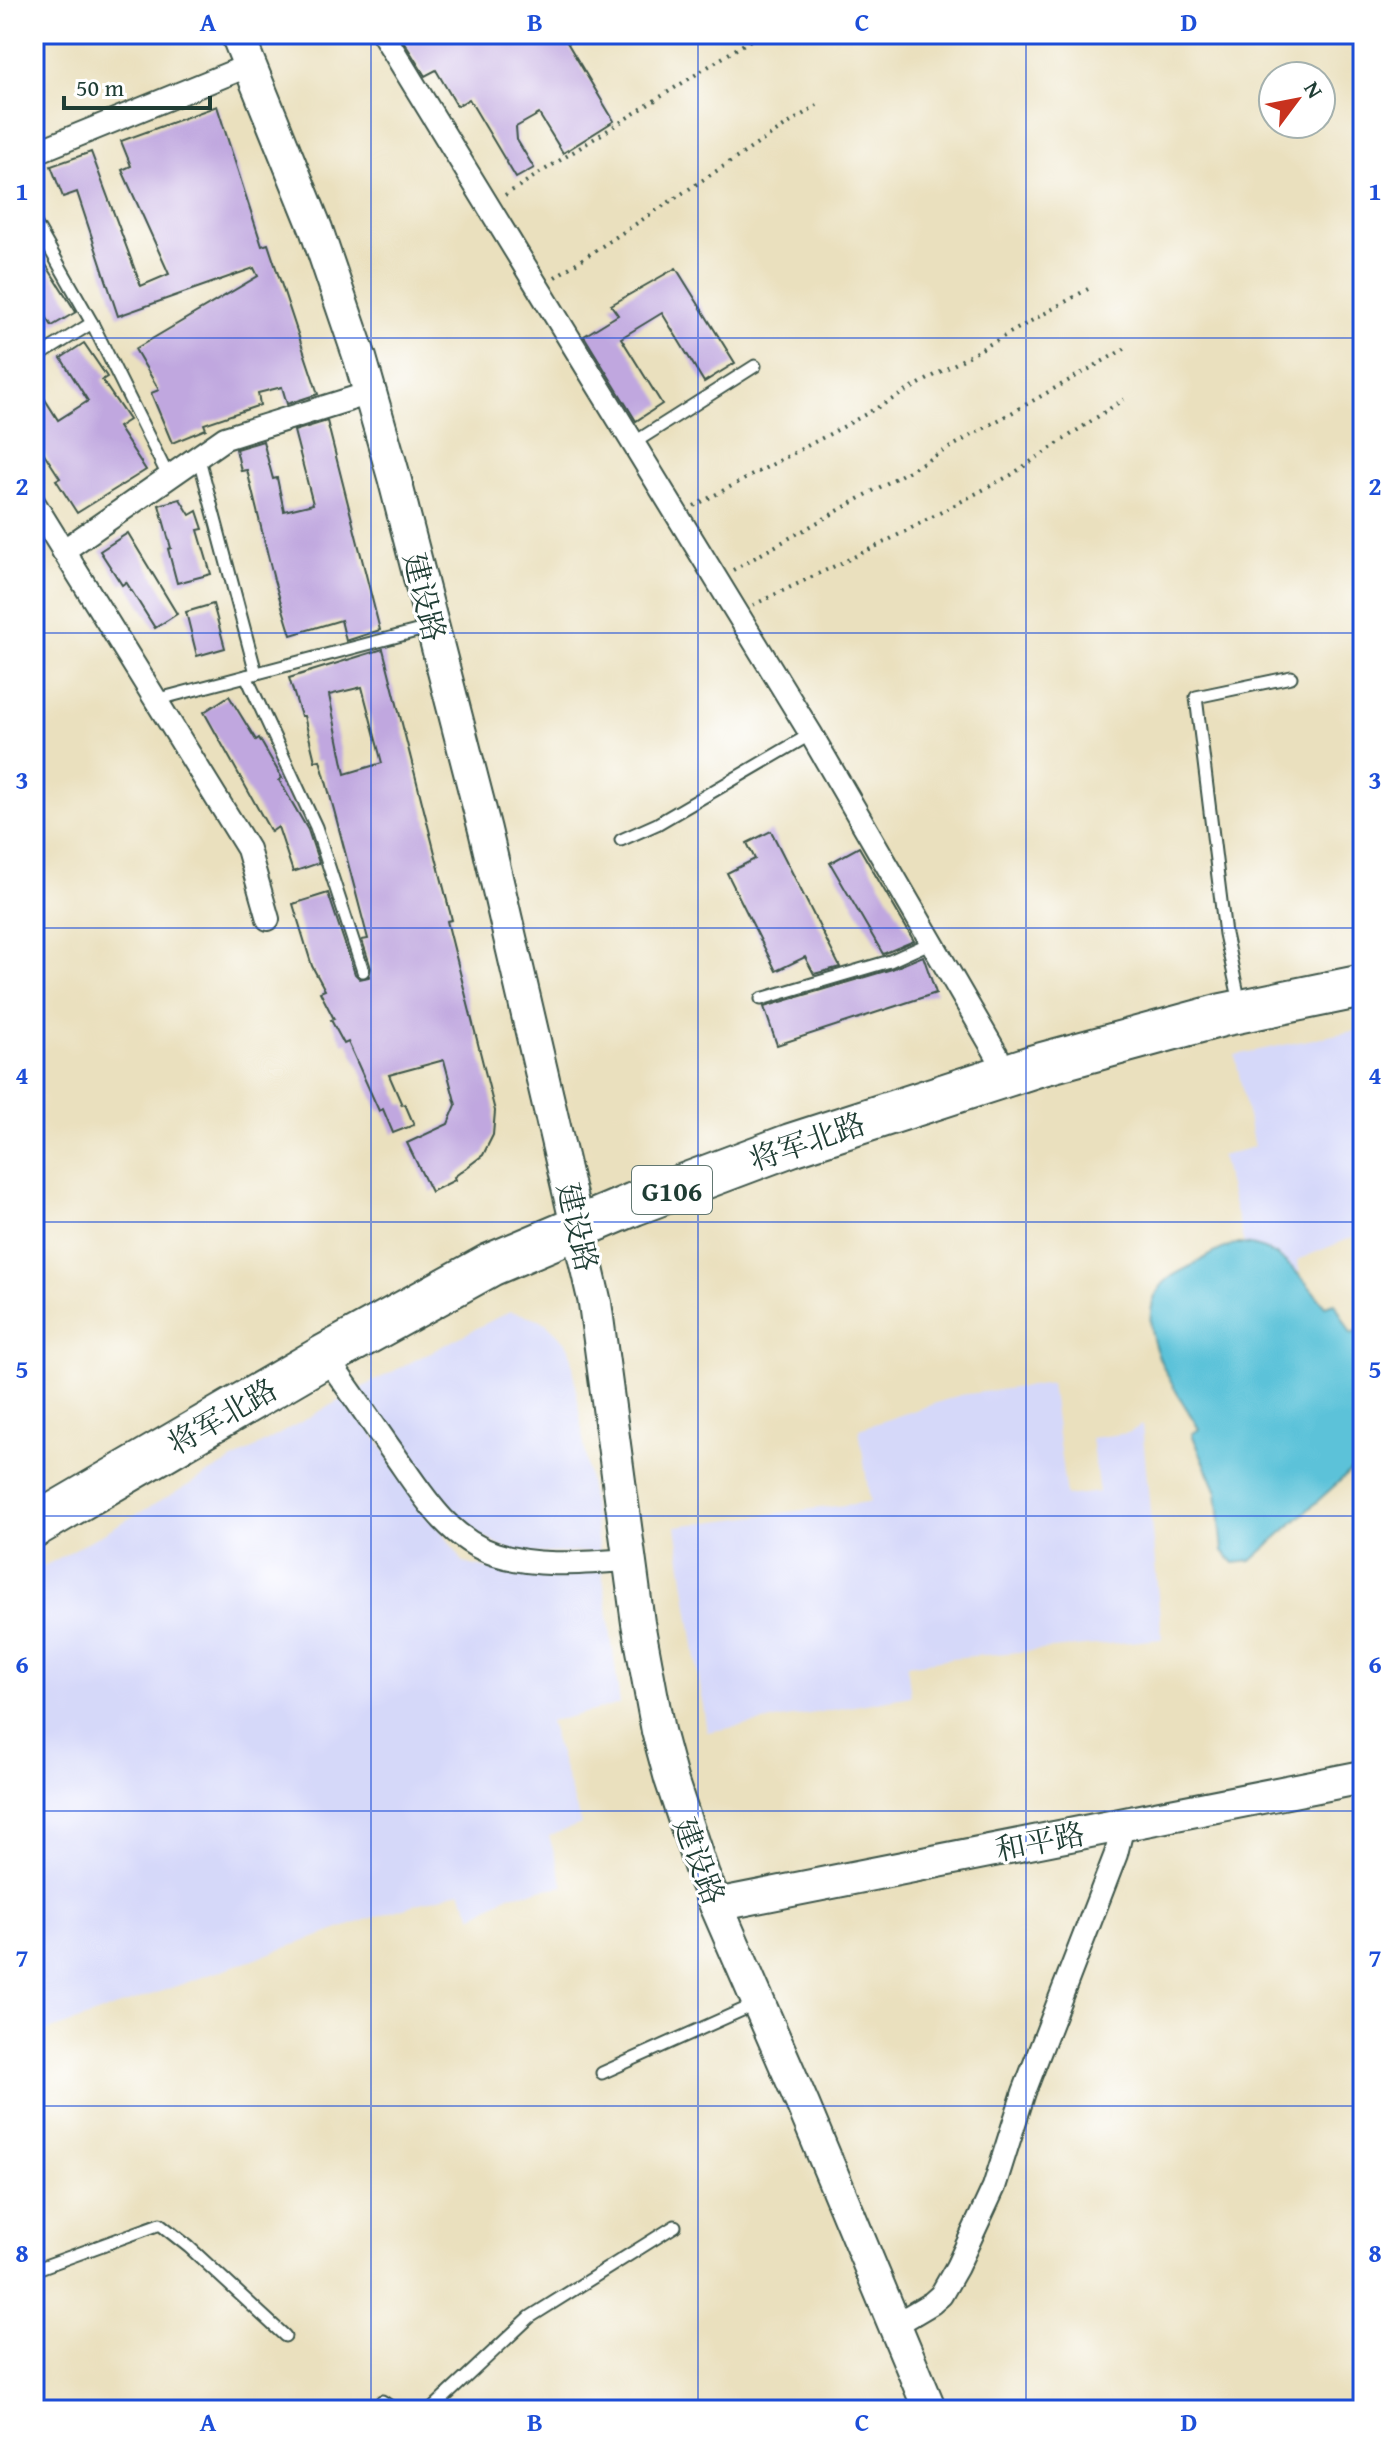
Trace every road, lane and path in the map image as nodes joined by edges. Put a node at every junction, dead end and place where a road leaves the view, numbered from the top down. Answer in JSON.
{"nodes":[{"id":1,"x":237,"y":34,"type":"edge"},
{"id":2,"x":383,"y":34,"type":"edge"},
{"id":3,"x":760,"y":34,"type":"edge"},
{"id":4,"x":250,"y":65,"type":"junction"},
{"id":5,"x":817,"y":105,"type":"dead end"},
{"id":6,"x":34,"y":153,"type":"edge"},
{"id":7,"x":487,"y":207,"type":"junction"},
{"id":8,"x":34,"y":221,"type":"edge"},
{"id":9,"x":537,"y":289,"type":"junction"},
{"id":10,"x":1088,"y":289,"type":"dead end"},
{"id":11,"x":92,"y":323,"type":"junction"},
{"id":12,"x":1128,"y":347,"type":"dead end"},
{"id":13,"x":34,"y":359,"type":"edge"},
{"id":14,"x":755,"y":366,"type":"dead end"},
{"id":15,"x":370,"y":393,"type":"junction"},
{"id":16,"x":1124,"y":399,"type":"dead end"},
{"id":17,"x":632,"y":444,"type":"junction"},
{"id":18,"x":198,"y":454,"type":"junction"},
{"id":19,"x":168,"y":476,"type":"junction"},
{"id":20,"x":34,"y":503,"type":"edge"},
{"id":21,"x":676,"y":516,"type":"junction"},
{"id":22,"x":63,"y":551,"type":"junction"},
{"id":23,"x":716,"y":579,"type":"junction"},
{"id":24,"x":737,"y":613,"type":"junction"},
{"id":25,"x":432,"y":627,"type":"junction"},
{"id":26,"x":251,"y":674,"type":"junction"},
{"id":27,"x":1291,"y":677,"type":"dead end"},
{"id":28,"x":155,"y":700,"type":"junction"},
{"id":29,"x":811,"y":734,"type":"junction"},
{"id":30,"x":621,"y":840,"type":"dead end"},
{"id":31,"x":268,"y":919,"type":"dead end"},
{"id":32,"x":932,"y":942,"type":"junction"},
{"id":33,"x":1363,"y":963,"type":"edge"},
{"id":34,"x":363,"y":971,"type":"dead end"},
{"id":35,"x":1363,"y":986,"type":"edge"},
{"id":36,"x":1237,"y":989,"type":"junction"},
{"id":37,"x":761,"y":999,"type":"dead end"},
{"id":38,"x":997,"y":1055,"type":"junction"},
{"id":39,"x":575,"y":1217,"type":"junction"},
{"id":40,"x":325,"y":1356,"type":"junction"},
{"id":41,"x":34,"y":1501,"type":"edge"},
{"id":42,"x":34,"y":1526,"type":"edge"},
{"id":43,"x":629,"y":1560,"type":"junction"},
{"id":44,"x":1363,"y":1777,"type":"edge"},
{"id":45,"x":1123,"y":1825,"type":"junction"},
{"id":46,"x":716,"y":1905,"type":"junction"},
{"id":47,"x":759,"y":2003,"type":"junction"},
{"id":48,"x":602,"y":2073,"type":"dead end"},
{"id":49,"x":675,"y":2226,"type":"dead end"},
{"id":50,"x":34,"y":2270,"type":"edge"},
{"id":51,"x":895,"y":2325,"type":"junction"},
{"id":52,"x":285,"y":2336,"type":"dead end"},
{"id":53,"x":382,"y":2401,"type":"dead end"},
{"id":54,"x":395,"y":2410,"type":"edge"},
{"id":55,"x":431,"y":2410,"type":"edge"},
{"id":56,"x":930,"y":2410,"type":"edge"}],
"edges":[{"from":1,"to":4,"type":"street","name":"建设路"},
{"from":2,"to":7,"type":"street"},
{"from":3,"to":7,"type":"path"},
{"from":4,"to":6,"type":"street"},
{"from":4,"to":15,"type":"street","name":"建设路"},
{"from":5,"to":9,"type":"path"},
{"from":7,"to":9,"type":"street"},
{"from":8,"to":11,"type":"lane"},
{"from":9,"to":17,"type":"street"},
{"from":10,"to":21,"type":"path"},
{"from":11,"to":13,"type":"lane"},
{"from":11,"to":19,"type":"lane"},
{"from":12,"to":23,"type":"path"},
{"from":14,"to":17,"type":"lane"},
{"from":15,"to":18,"type":"street"},
{"from":15,"to":25,"type":"street","name":"建设路"},
{"from":16,"to":24,"type":"path"},
{"from":17,"to":21,"type":"street"},
{"from":18,"to":19,"type":"street"},
{"from":18,"to":26,"type":"lane"},
{"from":19,"to":22,"type":"street"},
{"from":20,"to":22,"type":"street"},
{"from":21,"to":23,"type":"street"},
{"from":22,"to":28,"type":"street"},
{"from":23,"to":24,"type":"street"},
{"from":24,"to":29,"type":"street"},
{"from":25,"to":26,"type":"lane"},
{"from":25,"to":39,"type":"street","name":"建设路"},
{"from":26,"to":28,"type":"lane"},
{"from":26,"to":34,"type":"lane"},
{"from":27,"to":36,"type":"lane"},
{"from":28,"to":31,"type":"street"},
{"from":29,"to":30,"type":"lane"},
{"from":29,"to":32,"type":"street"},
{"from":32,"to":37,"type":"lane"},
{"from":32,"to":38,"type":"street"},
{"from":33,"to":36,"type":"highway","name":"将军北路","number":"G106"},
{"from":35,"to":39,"type":"highway","name":"将军北路","number":"G106"},
{"from":36,"to":38,"type":"highway","name":"将军北路","number":"G106"},
{"from":38,"to":39,"type":"highway","name":"将军北路","number":"G106"},
{"from":39,"to":40,"type":"highway","name":"将军北路","number":"G106"},
{"from":39,"to":41,"type":"highway","name":"将军北路","number":"G106"},
{"from":39,"to":43,"type":"street","name":"建设路"},
{"from":40,"to":42,"type":"highway","name":"将军北路","number":"G106"},
{"from":40,"to":43,"type":"street"},
{"from":43,"to":46,"type":"street","name":"建设路"},
{"from":44,"to":45,"type":"street","name":"和平路"},
{"from":45,"to":46,"type":"street","name":"和平路"},
{"from":45,"to":51,"type":"street"},
{"from":46,"to":47,"type":"street","name":"建设路"},
{"from":47,"to":48,"type":"lane"},
{"from":47,"to":51,"type":"street","name":"建设路"},
{"from":49,"to":55,"type":"lane"},
{"from":50,"to":52,"type":"lane"},
{"from":51,"to":56,"type":"street","name":"建设路"},
{"from":53,"to":54,"type":"lane"}]}
